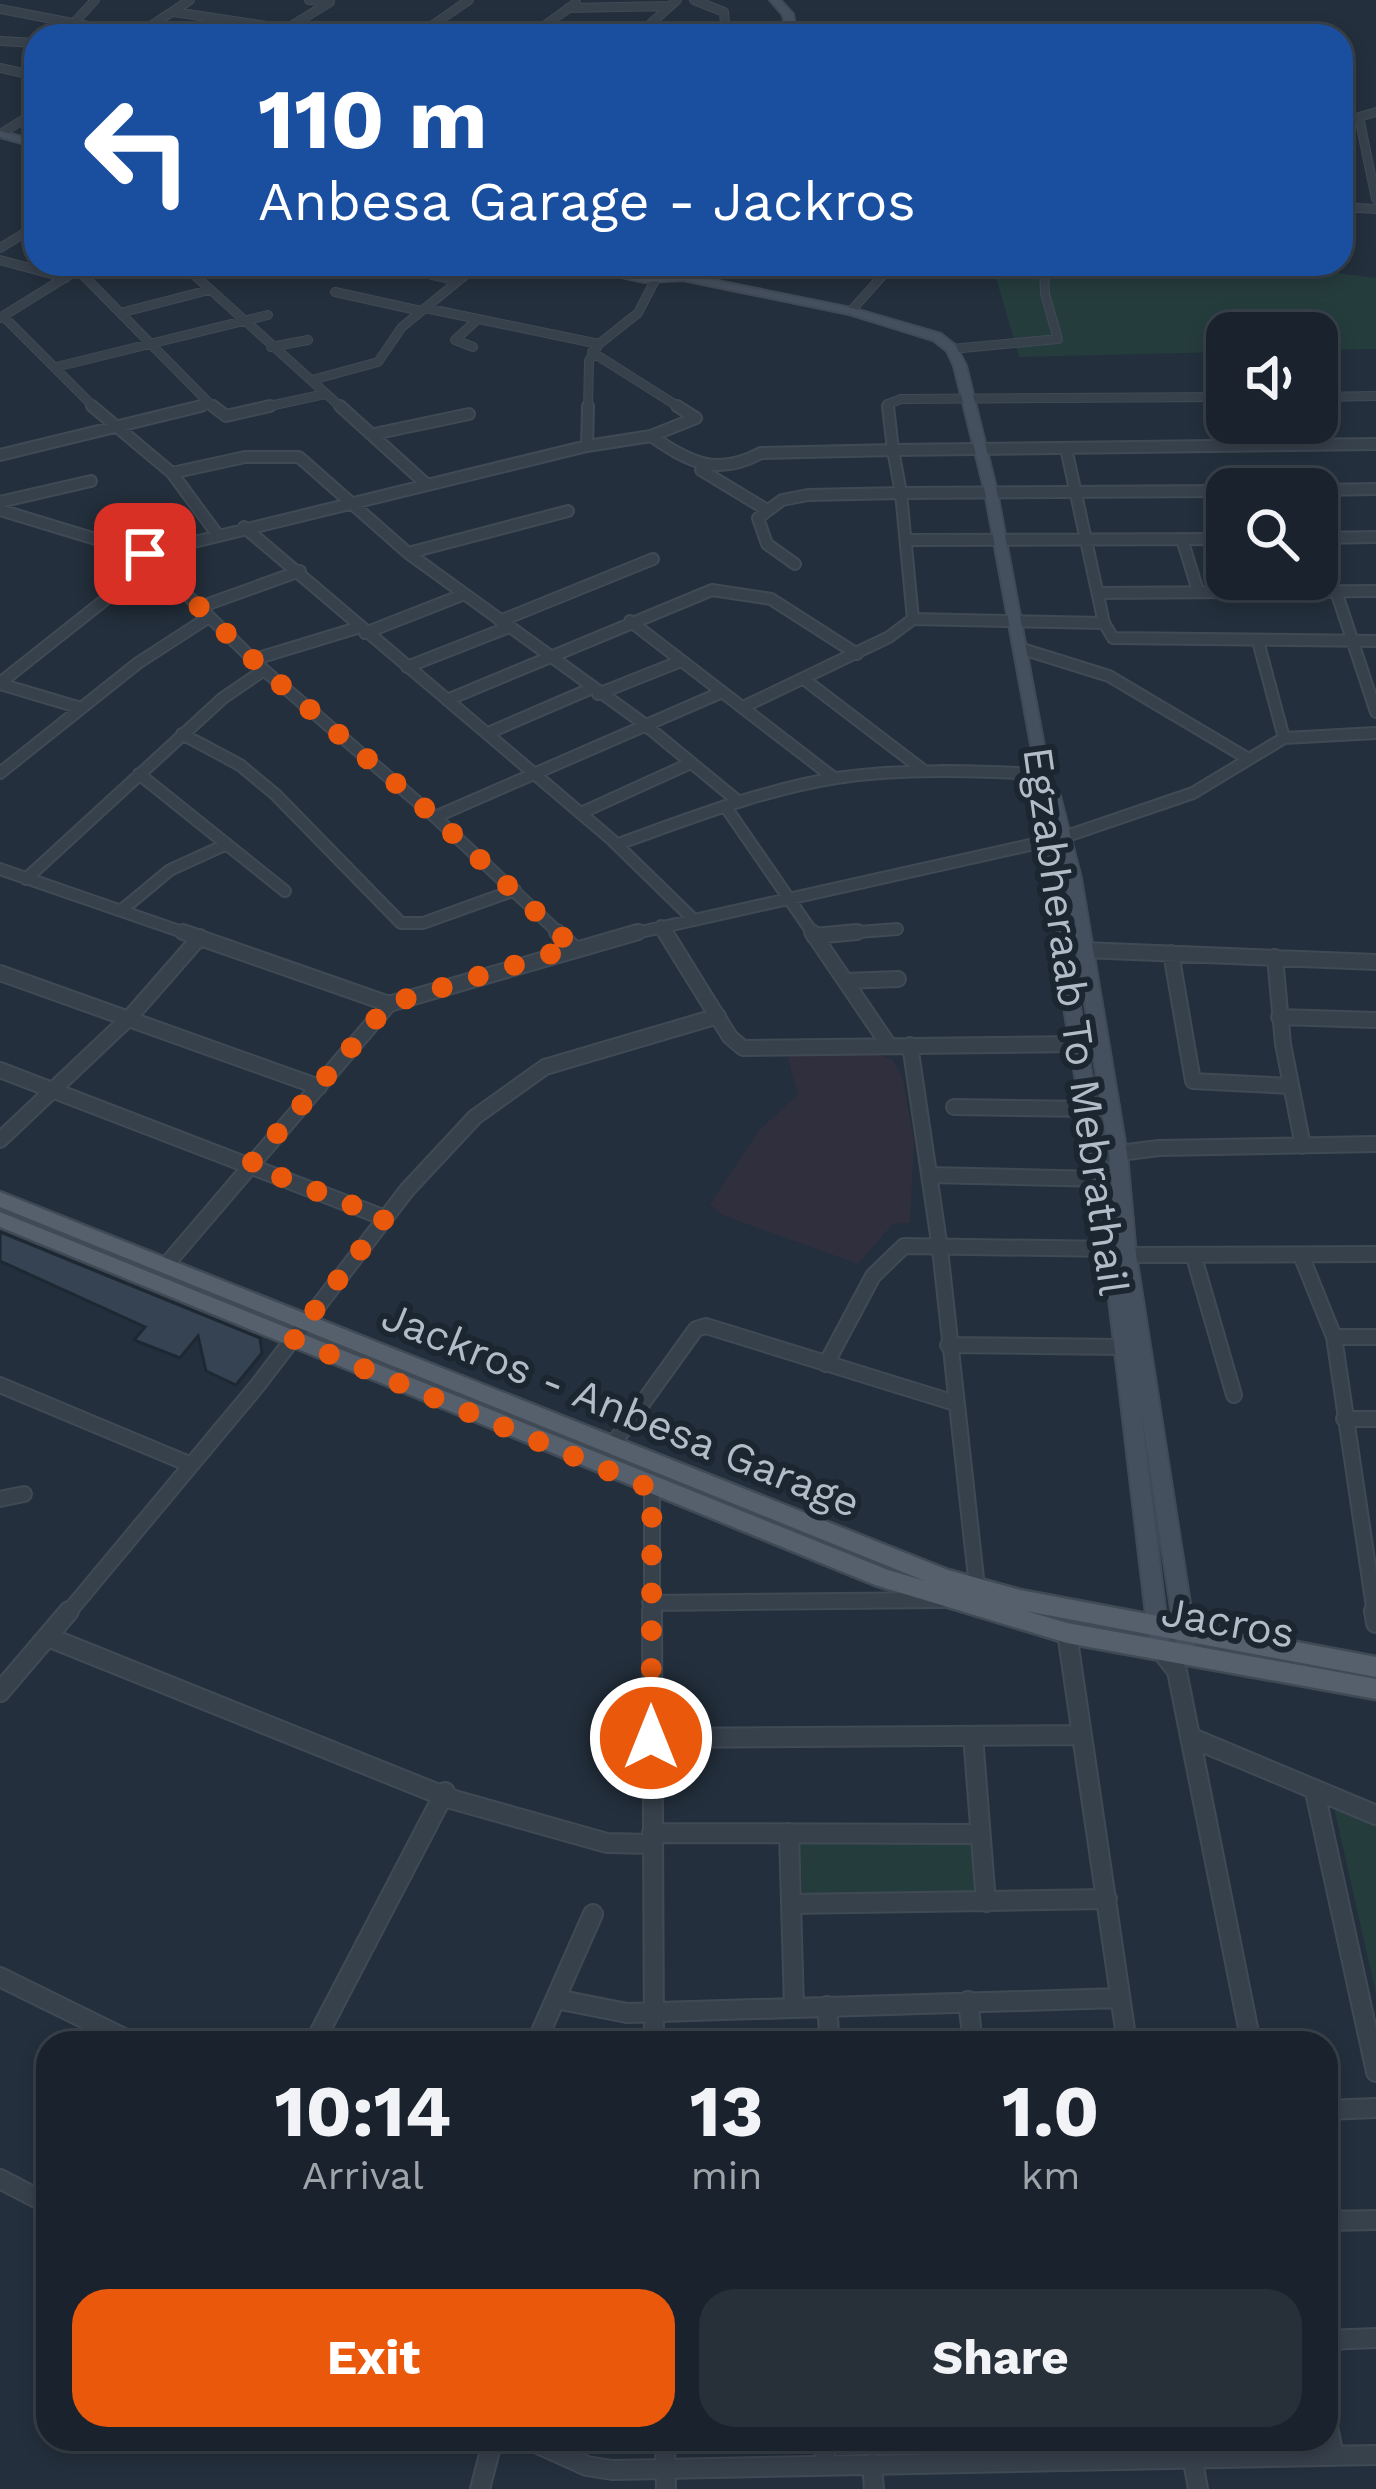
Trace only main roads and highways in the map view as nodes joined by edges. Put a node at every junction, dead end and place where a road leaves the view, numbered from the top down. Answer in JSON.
{"nodes":[{"id":1,"x":633,"y":276,"type":"edge"},
{"id":2,"x":669,"y":276,"type":"edge"},
{"id":3,"x":693,"y":276,"type":"edge"},
{"id":4,"x":1054,"y":840,"type":"junction"},
{"id":5,"x":0,"y":1199,"type":"edge"},
{"id":6,"x":0,"y":1219,"type":"edge"},
{"id":7,"x":1120,"y":1252,"type":"junction"},
{"id":8,"x":299,"y":1330,"type":"junction"},
{"id":9,"x":1173,"y":1646,"type":"junction"},
{"id":10,"x":1376,"y":1667,"type":"edge"},
{"id":11,"x":1376,"y":1689,"type":"edge"}],
"edges":[{"from":1,"to":2,"type":"main road"},
{"from":3,"to":4,"type":"main road","name":"Egzabheraab To Mebrathail"},
{"from":4,"to":7,"type":"main road","name":"Egzabheraab To Mebrathail"},
{"from":4,"to":7,"type":"main road"},
{"from":5,"to":8,"type":"main road","name":"Jackros - Anbesa Garage"},
{"from":6,"to":8,"type":"main road"},
{"from":7,"to":9,"type":"main road"},
{"from":7,"to":9,"type":"main road","name":"Egzabheraab To Mebrathail"},
{"from":8,"to":9,"type":"main road","name":"Jackros - Anbesa Garage"},
{"from":8,"to":9,"type":"main road","name":"Jacros"},
{"from":9,"to":10,"type":"main road","name":"Jacros"},
{"from":9,"to":11,"type":"main road","name":"Jacros"}]}
